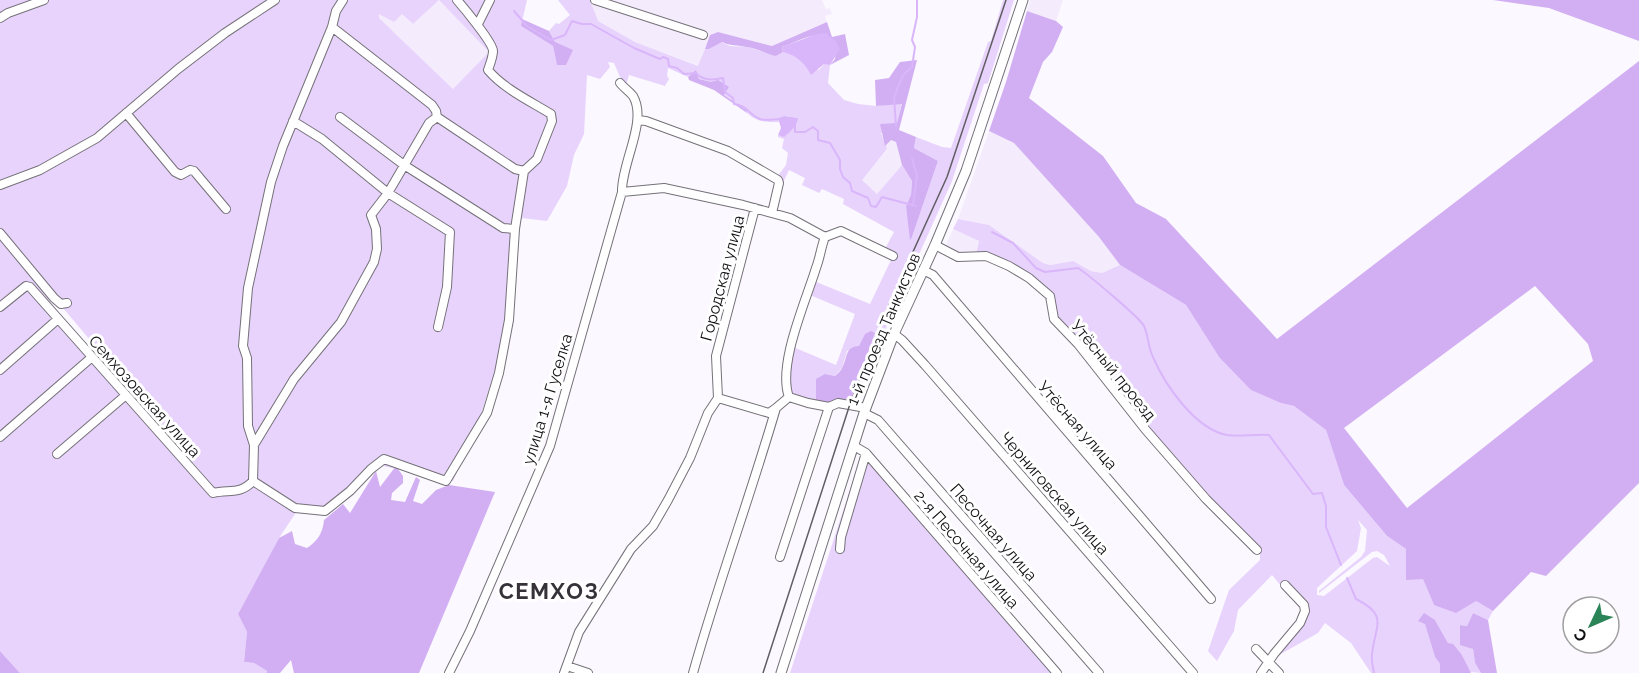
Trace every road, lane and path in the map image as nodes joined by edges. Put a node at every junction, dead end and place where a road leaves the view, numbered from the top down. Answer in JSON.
{"nodes":[{"id":1,"x":44,"y":0,"type":"edge"},
{"id":2,"x":275,"y":0,"type":"edge"},
{"id":3,"x":343,"y":0,"type":"edge"},
{"id":4,"x":457,"y":0,"type":"edge"},
{"id":5,"x":490,"y":0,"type":"edge"},
{"id":6,"x":595,"y":0,"type":"edge"},
{"id":7,"x":1023,"y":0,"type":"edge"},
{"id":8,"x":0,"y":18,"type":"edge"},
{"id":9,"x":478,"y":24,"type":"junction"},
{"id":10,"x":332,"y":27,"type":"junction"},
{"id":11,"x":703,"y":35,"type":"dead end"},
{"id":12,"x":620,"y":83,"type":"dead end"},
{"id":13,"x":126,"y":114,"type":"junction"},
{"id":14,"x":340,"y":117,"type":"dead end"},
{"id":15,"x":436,"y":117,"type":"junction"},
{"id":16,"x":638,"y":120,"type":"junction"},
{"id":17,"x":293,"y":121,"type":"junction"},
{"id":18,"x":404,"y":165,"type":"junction"},
{"id":19,"x":524,"y":171,"type":"junction"},
{"id":20,"x":0,"y":185,"type":"edge"},
{"id":21,"x":388,"y":192,"type":"junction"},
{"id":22,"x":621,"y":192,"type":"junction"},
{"id":23,"x":755,"y":208,"type":"junction"},
{"id":24,"x":226,"y":209,"type":"dead end"},
{"id":25,"x":772,"y":213,"type":"junction"},
{"id":26,"x":515,"y":229,"type":"junction"},
{"id":27,"x":0,"y":233,"type":"edge"},
{"id":28,"x":825,"y":237,"type":"junction"},
{"id":29,"x":935,"y":245,"type":"junction"},
{"id":30,"x":892,"y":256,"type":"dead end"},
{"id":31,"x":923,"y":270,"type":"junction"},
{"id":32,"x":67,"y":303,"type":"dead end"},
{"id":33,"x":0,"y":307,"type":"edge"},
{"id":34,"x":58,"y":319,"type":"junction"},
{"id":35,"x":438,"y":327,"type":"dead end"},
{"id":36,"x":894,"y":334,"type":"junction"},
{"id":37,"x":92,"y":357,"type":"junction"},
{"id":38,"x":0,"y":370,"type":"edge"},
{"id":39,"x":126,"y":395,"type":"junction"},
{"id":40,"x":789,"y":397,"type":"junction"},
{"id":41,"x":718,"y":398,"type":"junction"},
{"id":42,"x":829,"y":407,"type":"junction"},
{"id":43,"x":776,"y":408,"type":"junction"},
{"id":44,"x":865,"y":411,"type":"junction"},
{"id":45,"x":0,"y":437,"type":"edge"},
{"id":46,"x":254,"y":445,"type":"junction"},
{"id":47,"x":854,"y":446,"type":"junction"},
{"id":48,"x":866,"y":453,"type":"junction"},
{"id":49,"x":57,"y":454,"type":"dead end"},
{"id":50,"x":253,"y":481,"type":"junction"},
{"id":51,"x":840,"y":549,"type":"dead end"},
{"id":52,"x":1257,"y":550,"type":"dead end"},
{"id":53,"x":780,"y":557,"type":"dead end"},
{"id":54,"x":1285,"y":585,"type":"dead end"},
{"id":55,"x":1211,"y":599,"type":"dead end"},
{"id":56,"x":1256,"y":649,"type":"dead end"},
{"id":57,"x":1269,"y":662,"type":"junction"},
{"id":58,"x":565,"y":669,"type":"edge"},
{"id":59,"x":449,"y":673,"type":"edge"},
{"id":60,"x":588,"y":673,"type":"edge"},
{"id":61,"x":693,"y":673,"type":"edge"},
{"id":62,"x":781,"y":673,"type":"edge"},
{"id":63,"x":1057,"y":673,"type":"edge"},
{"id":64,"x":1099,"y":673,"type":"edge"},
{"id":65,"x":1193,"y":673,"type":"edge"},
{"id":66,"x":1261,"y":673,"type":"edge"},
{"id":67,"x":1279,"y":673,"type":"edge"}],
"edges":[{"from":1,"to":8,"type":"street"},
{"from":2,"to":13,"type":"street"},
{"from":3,"to":10,"type":"street"},
{"from":4,"to":9,"type":"street"},
{"from":5,"to":9,"type":"street"},
{"from":6,"to":11,"type":"street"},
{"from":7,"to":29,"type":"main road","name":"1-й проезд Танкистов"},
{"from":9,"to":19,"type":"street"},
{"from":10,"to":15,"type":"street"},
{"from":10,"to":17,"type":"street"},
{"from":12,"to":16,"type":"street"},
{"from":13,"to":20,"type":"street"},
{"from":13,"to":24,"type":"street"},
{"from":14,"to":18,"type":"street"},
{"from":15,"to":18,"type":"street"},
{"from":15,"to":19,"type":"street"},
{"from":16,"to":22,"type":"street","name":"улица 1-я Гуселка"},
{"from":16,"to":25,"type":"street"},
{"from":17,"to":21,"type":"street"},
{"from":17,"to":46,"type":"street"},
{"from":18,"to":21,"type":"street"},
{"from":18,"to":26,"type":"street"},
{"from":19,"to":26,"type":"street"},
{"from":21,"to":35,"type":"street"},
{"from":21,"to":46,"type":"street"},
{"from":22,"to":23,"type":"street"},
{"from":22,"to":59,"type":"street","name":"улица 1-я Гуселка"},
{"from":23,"to":25,"type":"street"},
{"from":23,"to":41,"type":"street","name":"Городская улица"},
{"from":25,"to":28,"type":"street"},
{"from":26,"to":50,"type":"street"},
{"from":27,"to":32,"type":"street"},
{"from":28,"to":30,"type":"street"},
{"from":28,"to":40,"type":"street"},
{"from":29,"to":31,"type":"main road","name":"1-й проезд Танкистов"},
{"from":29,"to":52,"type":"street","name":"Утёсный проезд"},
{"from":31,"to":36,"type":"main road","name":"1-й проезд Танкистов"},
{"from":31,"to":55,"type":"street","name":"Утёсная улица"},
{"from":33,"to":34,"type":"street","name":"Семхозовская улица"},
{"from":34,"to":37,"type":"street","name":"Семхозовская улица"},
{"from":34,"to":38,"type":"street"},
{"from":36,"to":44,"type":"main road","name":"1-й проезд Танкистов"},
{"from":36,"to":65,"type":"street","name":"Черниговская улица"},
{"from":37,"to":39,"type":"street","name":"Семхозовская улица"},
{"from":37,"to":45,"type":"street"},
{"from":39,"to":49,"type":"street"},
{"from":39,"to":50,"type":"street","name":"Семхозовская улица"},
{"from":40,"to":42,"type":"street"},
{"from":40,"to":43,"type":"street"},
{"from":41,"to":43,"type":"street"},
{"from":41,"to":58,"type":"street"},
{"from":42,"to":44,"type":"street"},
{"from":42,"to":53,"type":"street"},
{"from":43,"to":61,"type":"street"},
{"from":44,"to":47,"type":"main road","name":"1-й проезд Танкистов"},
{"from":44,"to":64,"type":"street","name":"Песочная улица"},
{"from":46,"to":50,"type":"street"},
{"from":47,"to":48,"type":"street","name":"2-я Песочная улица"},
{"from":47,"to":62,"type":"main road","name":"1-й проезд Танкистов"},
{"from":48,"to":51,"type":"street"},
{"from":48,"to":63,"type":"street","name":"2-я Песочная улица"},
{"from":54,"to":57,"type":"street"},
{"from":56,"to":57,"type":"street"},
{"from":57,"to":66,"type":"street"},
{"from":57,"to":67,"type":"street"},
{"from":58,"to":60,"type":"street"}]}
